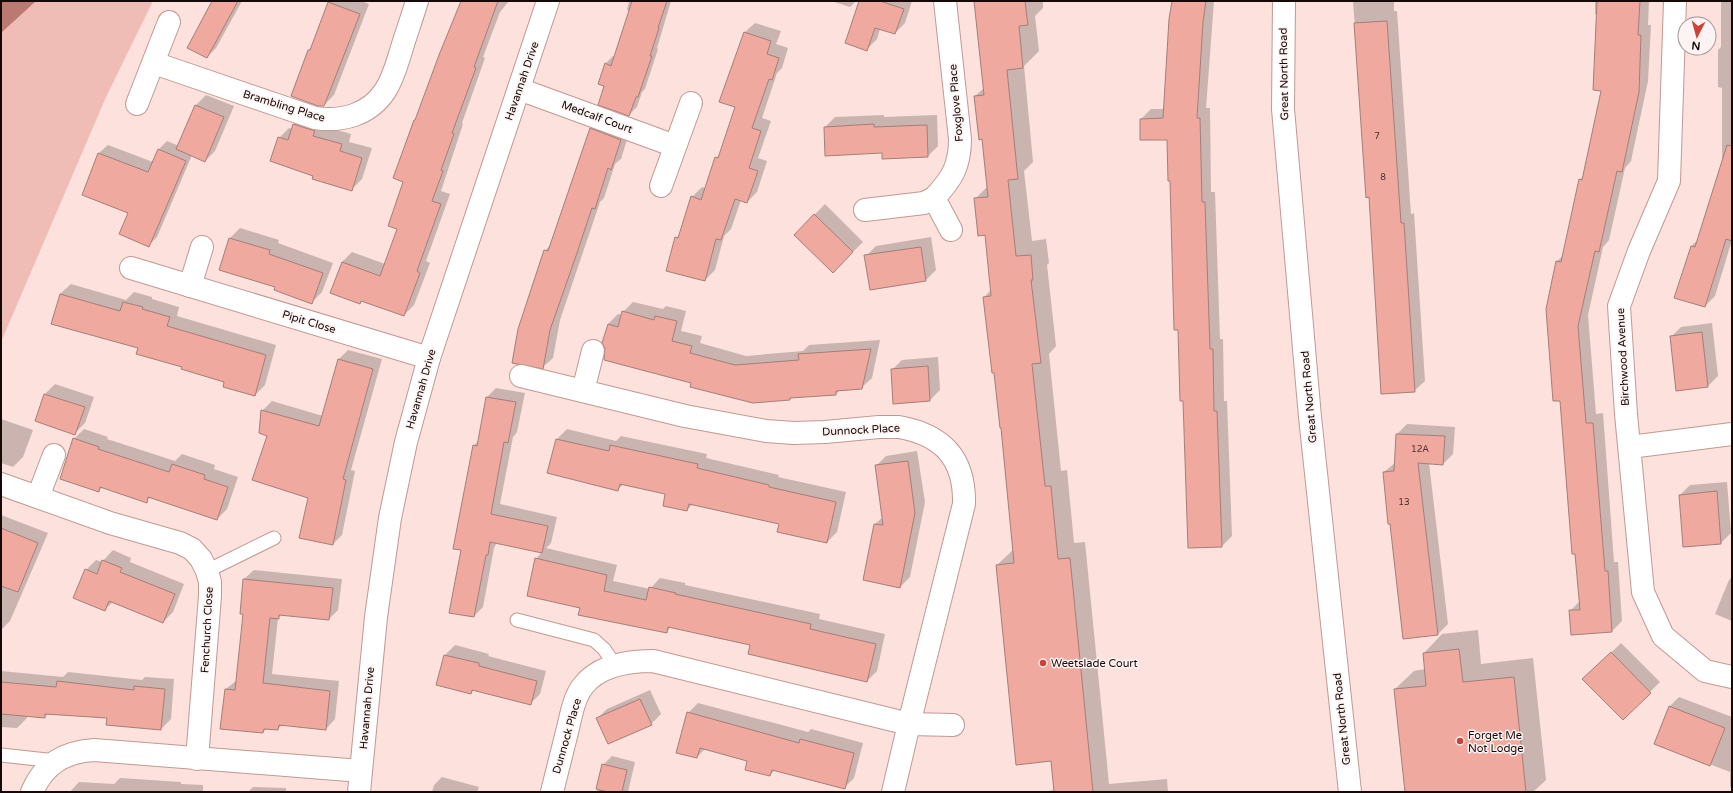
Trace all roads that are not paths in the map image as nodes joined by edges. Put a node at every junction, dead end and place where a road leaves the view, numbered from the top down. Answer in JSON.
{"nodes":[{"id":1,"x":417,"y":1,"type":"edge"},
{"id":2,"x":548,"y":1,"type":"edge"},
{"id":3,"x":945,"y":1,"type":"edge"},
{"id":4,"x":1284,"y":1,"type":"edge"},
{"id":5,"x":1675,"y":1,"type":"edge"},
{"id":6,"x":169,"y":22,"type":"dead end"},
{"id":7,"x":154,"y":63,"type":"junction"},
{"id":8,"x":519,"y":89,"type":"junction"},
{"id":9,"x":691,"y":103,"type":"dead end"},
{"id":10,"x":137,"y":104,"type":"dead end"},
{"id":11,"x":676,"y":146,"type":"junction"},
{"id":12,"x":661,"y":186,"type":"dead end"},
{"id":13,"x":934,"y":198,"type":"junction"},
{"id":14,"x":865,"y":210,"type":"dead end"},
{"id":15,"x":951,"y":230,"type":"dead end"},
{"id":16,"x":202,"y":247,"type":"dead end"},
{"id":17,"x":131,"y":268,"type":"dead end"},
{"id":18,"x":190,"y":286,"type":"junction"},
{"id":19,"x":593,"y":351,"type":"dead end"},
{"id":20,"x":429,"y":358,"type":"junction"},
{"id":21,"x":521,"y":376,"type":"dead end"},
{"id":22,"x":583,"y":391,"type":"junction"},
{"id":23,"x":1732,"y":434,"type":"edge"},
{"id":24,"x":1630,"y":447,"type":"junction"},
{"id":25,"x":54,"y":455,"type":"dead end"},
{"id":26,"x":1,"y":484,"type":"edge"},
{"id":27,"x":38,"y":497,"type":"junction"},
{"id":28,"x":274,"y":538,"type":"dead end"},
{"id":29,"x":207,"y":571,"type":"junction"},
{"id":30,"x":517,"y":620,"type":"dead end"},
{"id":31,"x":616,"y":665,"type":"junction"},
{"id":32,"x":1732,"y":677,"type":"edge"},
{"id":33,"x":909,"y":724,"type":"junction"},
{"id":34,"x":953,"y":725,"type":"dead end"},
{"id":35,"x":1,"y":755,"type":"edge"},
{"id":36,"x":197,"y":759,"type":"junction"},
{"id":37,"x":56,"y":761,"type":"junction"},
{"id":38,"x":360,"y":782,"type":"edge"},
{"id":39,"x":32,"y":792,"type":"edge"},
{"id":40,"x":552,"y":792,"type":"edge"},
{"id":41,"x":893,"y":792,"type":"edge"},
{"id":42,"x":1350,"y":792,"type":"edge"}],
"edges":[{"from":1,"to":7,"type":"street","name":"Brambling Place"},
{"from":2,"to":8,"type":"street","name":"Havannah Drive"},
{"from":3,"to":13,"type":"street","name":"Foxglove Place"},
{"from":4,"to":42,"type":"street","name":"Great North Road"},
{"from":5,"to":24,"type":"street","name":"Birchwood Avenue"},
{"from":6,"to":7,"type":"street"},
{"from":7,"to":10,"type":"street"},
{"from":8,"to":11,"type":"street","name":"Medcalf Court"},
{"from":8,"to":20,"type":"street","name":"Havannah Drive"},
{"from":9,"to":11,"type":"street"},
{"from":11,"to":12,"type":"street"},
{"from":13,"to":14,"type":"street"},
{"from":13,"to":15,"type":"street"},
{"from":16,"to":18,"type":"street"},
{"from":17,"to":18,"type":"street","name":"Pipit Close"},
{"from":18,"to":20,"type":"street","name":"Pipit Close"},
{"from":19,"to":22,"type":"street"},
{"from":20,"to":38,"type":"street","name":"Havannah Drive"},
{"from":21,"to":22,"type":"street","name":"Dunnock Place"},
{"from":22,"to":33,"type":"street","name":"Dunnock Place"},
{"from":23,"to":24,"type":"street"},
{"from":24,"to":32,"type":"street","name":"Birchwood Avenue"},
{"from":25,"to":27,"type":"street"},
{"from":26,"to":27,"type":"street","name":"Fenchurch Close"},
{"from":27,"to":29,"type":"street","name":"Fenchurch Close"},
{"from":28,"to":29,"type":"lane"},
{"from":29,"to":36,"type":"street","name":"Fenchurch Close"},
{"from":30,"to":31,"type":"lane"},
{"from":31,"to":33,"type":"street","name":"Dunnock Place"},
{"from":31,"to":40,"type":"street","name":"Dunnock Place"},
{"from":33,"to":34,"type":"street"},
{"from":33,"to":41,"type":"street","name":"Dunnock Place"},
{"from":35,"to":37,"type":"lane"},
{"from":36,"to":37,"type":"street"},
{"from":36,"to":38,"type":"street"},
{"from":37,"to":39,"type":"street"}]}
